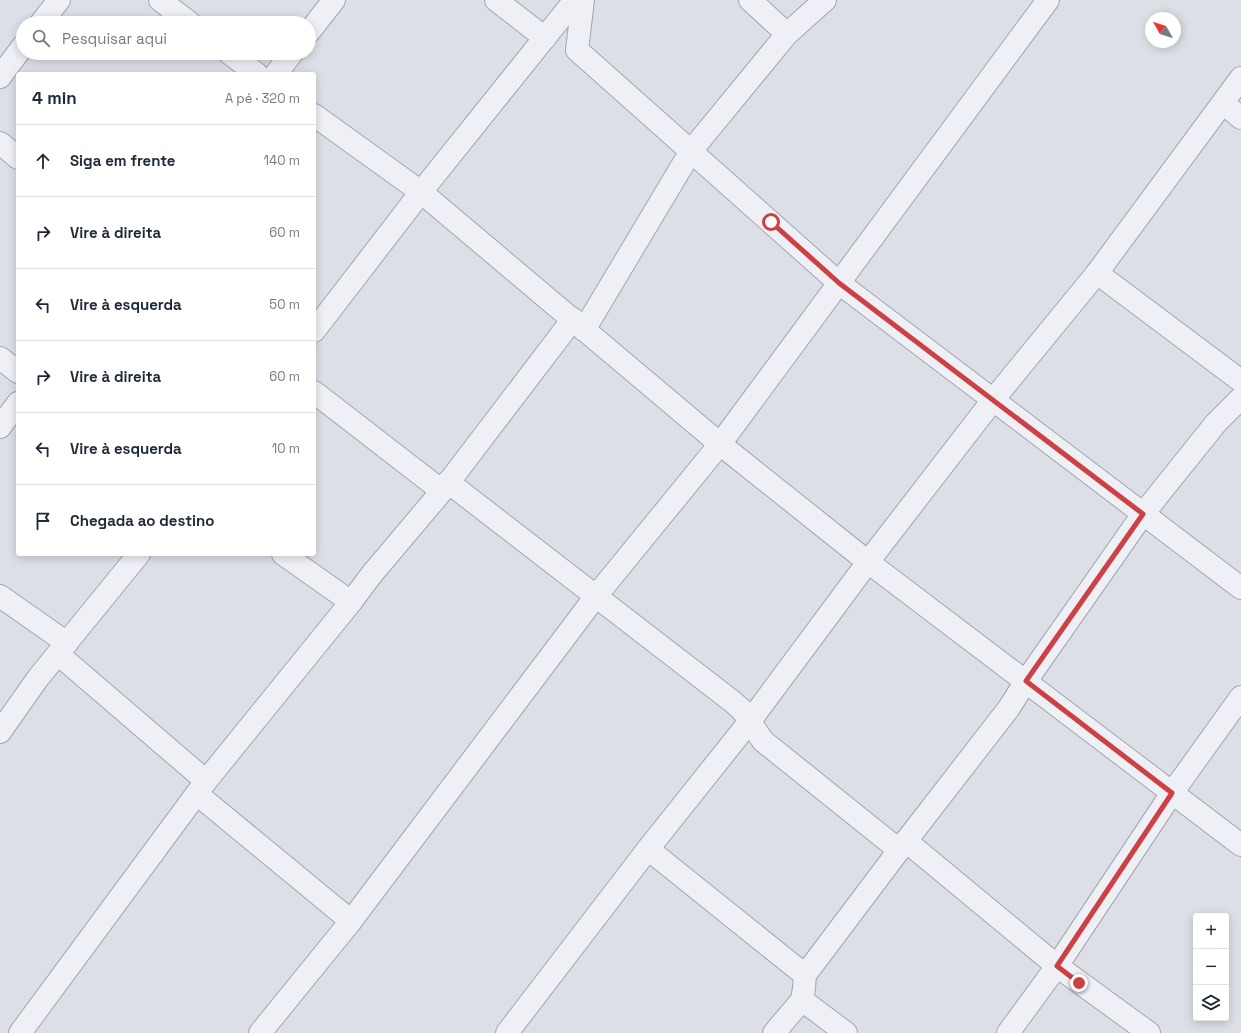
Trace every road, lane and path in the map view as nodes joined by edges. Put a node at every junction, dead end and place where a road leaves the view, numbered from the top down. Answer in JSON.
{"nodes":[{"id":1,"x":59,"y":0,"type":"edge"},
{"id":2,"x":160,"y":0,"type":"edge"},
{"id":3,"x":334,"y":0,"type":"edge"},
{"id":4,"x":496,"y":0,"type":"edge"},
{"id":5,"x":575,"y":0,"type":"edge"},
{"id":6,"x":583,"y":0,"type":"edge"},
{"id":7,"x":750,"y":0,"type":"edge"},
{"id":8,"x":825,"y":0,"type":"edge"},
{"id":9,"x":1048,"y":0,"type":"edge"},
{"id":10,"x":46,"y":16,"type":"edge"},
{"id":11,"x":181,"y":16,"type":"edge"},
{"id":12,"x":316,"y":23,"type":"edge"},
{"id":13,"x":787,"y":34,"type":"junction"},
{"id":14,"x":545,"y":38,"type":"junction"},
{"id":15,"x":16,"y":55,"type":"edge"},
{"id":16,"x":238,"y":60,"type":"edge"},
{"id":17,"x":287,"y":60,"type":"edge"},
{"id":18,"x":254,"y":72,"type":"edge"},
{"id":19,"x":278,"y":72,"type":"edge"},
{"id":20,"x":0,"y":77,"type":"edge"},
{"id":21,"x":1241,"y":78,"type":"edge"},
{"id":22,"x":1223,"y":103,"type":"junction"},
{"id":23,"x":316,"y":116,"type":"edge"},
{"id":24,"x":1241,"y":118,"type":"edge"},
{"id":25,"x":0,"y":143,"type":"edge"},
{"id":26,"x":692,"y":151,"type":"junction"},
{"id":27,"x":16,"y":156,"type":"edge"},
{"id":28,"x":421,"y":192,"type":"junction"},
{"id":29,"x":1097,"y":273,"type":"junction"},
{"id":30,"x":839,"y":283,"type":"junction"},
{"id":31,"x":578,"y":324,"type":"junction"},
{"id":32,"x":316,"y":328,"type":"edge"},
{"id":33,"x":0,"y":358,"type":"edge"},
{"id":34,"x":16,"y":370,"type":"edge"},
{"id":35,"x":1241,"y":380,"type":"edge"},
{"id":36,"x":316,"y":393,"type":"edge"},
{"id":37,"x":1241,"y":398,"type":"edge"},
{"id":38,"x":993,"y":400,"type":"junction"},
{"id":39,"x":16,"y":406,"type":"edge"},
{"id":40,"x":0,"y":427,"type":"edge"},
{"id":41,"x":720,"y":444,"type":"junction"},
{"id":42,"x":445,"y":486,"type":"junction"},
{"id":43,"x":1143,"y":514,"type":"junction"},
{"id":44,"x":137,"y":556,"type":"edge"},
{"id":45,"x":285,"y":556,"type":"edge"},
{"id":46,"x":868,"y":562,"type":"junction"},
{"id":47,"x":1241,"y":588,"type":"edge"},
{"id":48,"x":0,"y":596,"type":"edge"},
{"id":49,"x":596,"y":596,"type":"junction"},
{"id":50,"x":351,"y":602,"type":"junction"},
{"id":51,"x":62,"y":649,"type":"junction"},
{"id":52,"x":1026,"y":681,"type":"junction"},
{"id":53,"x":1241,"y":697,"type":"edge"},
{"id":54,"x":750,"y":721,"type":"junction"},
{"id":55,"x":0,"y":732,"type":"edge"},
{"id":56,"x":202,"y":788,"type":"junction"},
{"id":57,"x":1172,"y":793,"type":"junction"},
{"id":58,"x":903,"y":845,"type":"junction"},
{"id":59,"x":1241,"y":845,"type":"edge"},
{"id":60,"x":648,"y":849,"type":"junction"},
{"id":61,"x":351,"y":921,"type":"junction"},
{"id":62,"x":1057,"y":966,"type":"junction"},
{"id":63,"x":805,"y":975,"type":"junction"},
{"id":64,"x":802,"y":1000,"type":"junction"},
{"id":65,"x":515,"y":1030,"type":"edge"},
{"id":66,"x":20,"y":1033,"type":"edge"},
{"id":67,"x":260,"y":1033,"type":"edge"},
{"id":68,"x":774,"y":1033,"type":"edge"},
{"id":69,"x":846,"y":1033,"type":"edge"},
{"id":70,"x":1008,"y":1033,"type":"edge"},
{"id":71,"x":1148,"y":1033,"type":"edge"}],
"edges":[{"from":1,"to":10,"type":"street"},
{"from":2,"to":11,"type":"street"},
{"from":3,"to":12,"type":"street"},
{"from":4,"to":14,"type":"street"},
{"from":5,"to":14,"type":"street"},
{"from":6,"to":26,"type":"street"},
{"from":7,"to":13,"type":"street"},
{"from":8,"to":13,"type":"street"},
{"from":9,"to":30,"type":"street"},
{"from":13,"to":26,"type":"street"},
{"from":14,"to":28,"type":"street"},
{"from":15,"to":20,"type":"street"},
{"from":16,"to":18,"type":"street"},
{"from":17,"to":19,"type":"street"},
{"from":21,"to":22,"type":"street"},
{"from":22,"to":24,"type":"street"},
{"from":22,"to":29,"type":"street"},
{"from":23,"to":28,"type":"street"},
{"from":25,"to":27,"type":"street"},
{"from":26,"to":30,"type":"street"},
{"from":26,"to":31,"type":"street"},
{"from":28,"to":31,"type":"street"},
{"from":28,"to":32,"type":"street"},
{"from":29,"to":35,"type":"street"},
{"from":29,"to":38,"type":"street"},
{"from":30,"to":38,"type":"street"},
{"from":30,"to":41,"type":"street"},
{"from":31,"to":41,"type":"street"},
{"from":31,"to":42,"type":"street"},
{"from":33,"to":34,"type":"street"},
{"from":36,"to":42,"type":"street"},
{"from":37,"to":43,"type":"street"},
{"from":38,"to":43,"type":"street"},
{"from":38,"to":46,"type":"street"},
{"from":39,"to":40,"type":"street"},
{"from":41,"to":46,"type":"street"},
{"from":41,"to":49,"type":"street"},
{"from":42,"to":49,"type":"street"},
{"from":42,"to":50,"type":"street"},
{"from":43,"to":47,"type":"street"},
{"from":43,"to":52,"type":"street"},
{"from":44,"to":51,"type":"street"},
{"from":45,"to":50,"type":"street"},
{"from":46,"to":52,"type":"street"},
{"from":46,"to":54,"type":"street"},
{"from":48,"to":51,"type":"street"},
{"from":49,"to":54,"type":"street"},
{"from":49,"to":61,"type":"street"},
{"from":50,"to":56,"type":"street"},
{"from":51,"to":55,"type":"street"},
{"from":51,"to":56,"type":"street"},
{"from":52,"to":57,"type":"street"},
{"from":52,"to":58,"type":"street"},
{"from":53,"to":57,"type":"street"},
{"from":54,"to":58,"type":"street"},
{"from":54,"to":60,"type":"street"},
{"from":56,"to":61,"type":"street"},
{"from":56,"to":66,"type":"street"},
{"from":57,"to":59,"type":"street"},
{"from":57,"to":62,"type":"street"},
{"from":58,"to":62,"type":"street"},
{"from":58,"to":63,"type":"street"},
{"from":60,"to":63,"type":"street"},
{"from":60,"to":65,"type":"street"},
{"from":61,"to":67,"type":"street"},
{"from":62,"to":70,"type":"street"},
{"from":62,"to":71,"type":"street"},
{"from":63,"to":64,"type":"street"},
{"from":64,"to":68,"type":"street"},
{"from":64,"to":69,"type":"street"}]}
